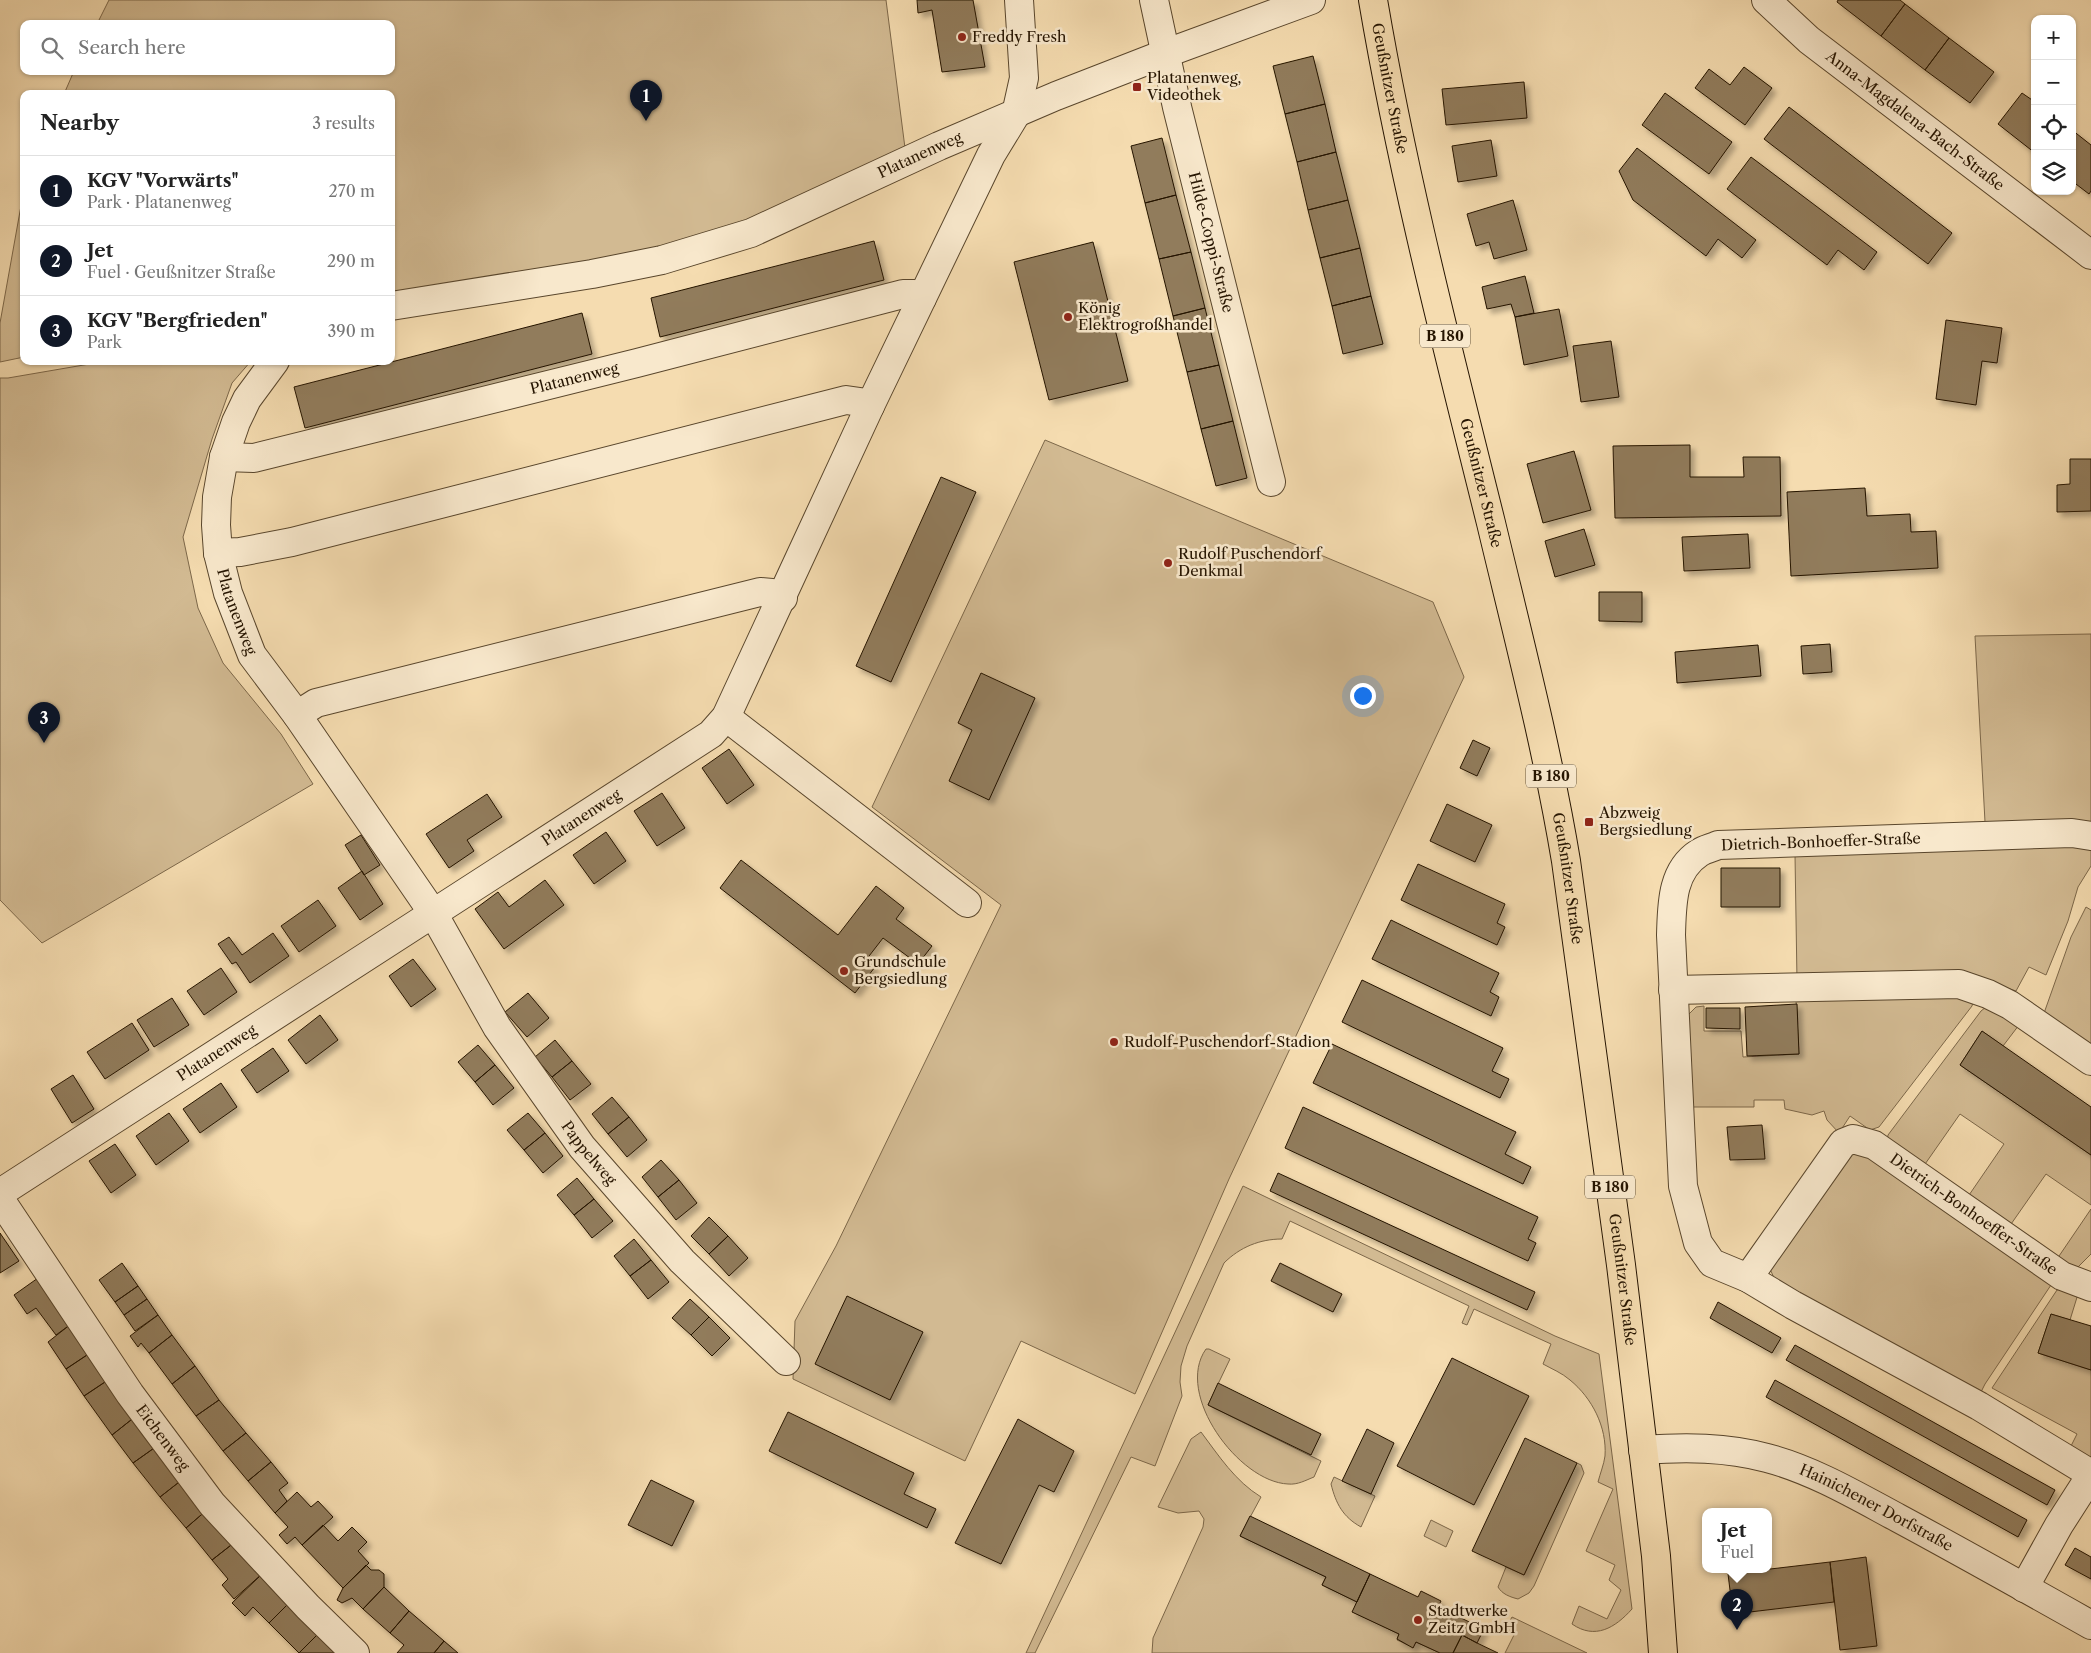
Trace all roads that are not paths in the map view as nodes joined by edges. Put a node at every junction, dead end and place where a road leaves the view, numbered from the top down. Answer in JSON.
{"nodes":[{"id":1,"x":1019,"y":0,"type":"edge"},
{"id":2,"x":1154,"y":0,"type":"edge"},
{"id":3,"x":1311,"y":0,"type":"edge"},
{"id":4,"x":1373,"y":0,"type":"edge"},
{"id":5,"x":1766,"y":0,"type":"edge"},
{"id":6,"x":1164,"y":54,"type":"junction"},
{"id":7,"x":1016,"y":114,"type":"junction"},
{"id":8,"x":2091,"y":256,"type":"edge"},
{"id":9,"x":922,"y":298,"type":"junction"},
{"id":10,"x":395,"y":305,"type":"edge"},
{"id":11,"x":272,"y":365,"type":"edge"},
{"id":12,"x":858,"y":403,"type":"junction"},
{"id":13,"x":224,"y":457,"type":"junction"},
{"id":14,"x":1271,"y":482,"type":"dead end"},
{"id":15,"x":218,"y":553,"type":"junction"},
{"id":16,"x":782,"y":598,"type":"junction"},
{"id":17,"x":297,"y":715,"type":"junction"},
{"id":18,"x":726,"y":717,"type":"junction"},
{"id":19,"x":2091,"y":836,"type":"edge"},
{"id":20,"x":967,"y":903,"type":"dead end"},
{"id":21,"x":433,"y":913,"type":"junction"},
{"id":22,"x":1673,"y":990,"type":"junction"},
{"id":23,"x":2091,"y":1061,"type":"edge"},
{"id":24,"x":0,"y":1193,"type":"edge"},
{"id":25,"x":0,"y":1199,"type":"edge"},
{"id":26,"x":1748,"y":1278,"type":"junction"},
{"id":27,"x":2091,"y":1287,"type":"edge"},
{"id":28,"x":786,"y":1361,"type":"dead end"},
{"id":29,"x":1643,"y":1450,"type":"junction"},
{"id":30,"x":2091,"y":1474,"type":"edge"},
{"id":31,"x":2024,"y":1588,"type":"junction"},
{"id":32,"x":2091,"y":1625,"type":"edge"},
{"id":33,"x":355,"y":1653,"type":"edge"},
{"id":34,"x":1663,"y":1653,"type":"edge"}],
"edges":[{"from":1,"to":7,"type":"street","name":"Platanenweg"},
{"from":2,"to":6,"type":"street","name":"Hilde-Coppi-Straße"},
{"from":3,"to":6,"type":"street","name":"Platanenweg"},
{"from":4,"to":29,"type":"main road","name":"Geußnitzer Straße","number":"B 180"},
{"from":5,"to":8,"type":"street","name":"Anna-Magdalena-Bach-Straße"},
{"from":6,"to":7,"type":"street","name":"Platanenweg"},
{"from":6,"to":14,"type":"street","name":"Hilde-Coppi-Straße"},
{"from":7,"to":9,"type":"street","name":"Platanenweg"},
{"from":7,"to":10,"type":"street","name":"Platanenweg"},
{"from":9,"to":12,"type":"street","name":"Platanenweg"},
{"from":9,"to":13,"type":"street","name":"Platanenweg"},
{"from":11,"to":13,"type":"street","name":"Platanenweg"},
{"from":12,"to":15,"type":"street","name":"Platanenweg"},
{"from":12,"to":16,"type":"street","name":"Platanenweg"},
{"from":13,"to":15,"type":"street","name":"Platanenweg"},
{"from":15,"to":17,"type":"street","name":"Platanenweg"},
{"from":16,"to":17,"type":"street"},
{"from":16,"to":18,"type":"street","name":"Platanenweg"},
{"from":17,"to":21,"type":"street","name":"Platanenweg"},
{"from":18,"to":20,"type":"street"},
{"from":18,"to":21,"type":"street","name":"Platanenweg"},
{"from":19,"to":22,"type":"street","name":"Dietrich-Bonhoeffer-Straße"},
{"from":21,"to":24,"type":"street","name":"Platanenweg"},
{"from":21,"to":28,"type":"street","name":"Pappelweg"},
{"from":22,"to":23,"type":"street"},
{"from":22,"to":26,"type":"street","name":"Dietrich-Bonhoeffer-Straße"},
{"from":25,"to":33,"type":"street","name":"Eichenweg"},
{"from":26,"to":27,"type":"street","name":"Dietrich-Bonhoeffer-Straße"},
{"from":26,"to":30,"type":"street","name":"Dietrich-Bonhoeffer-Straße"},
{"from":29,"to":31,"type":"street","name":"Hainichener Dorfstraße"},
{"from":29,"to":34,"type":"main road","name":"Geußnitzer Straße","number":"B 180"},
{"from":30,"to":31,"type":"street","name":"Dietrich-Bonhoeffer-Straße"},
{"from":31,"to":32,"type":"street","name":"Hainichener Dorfstraße"}]}
